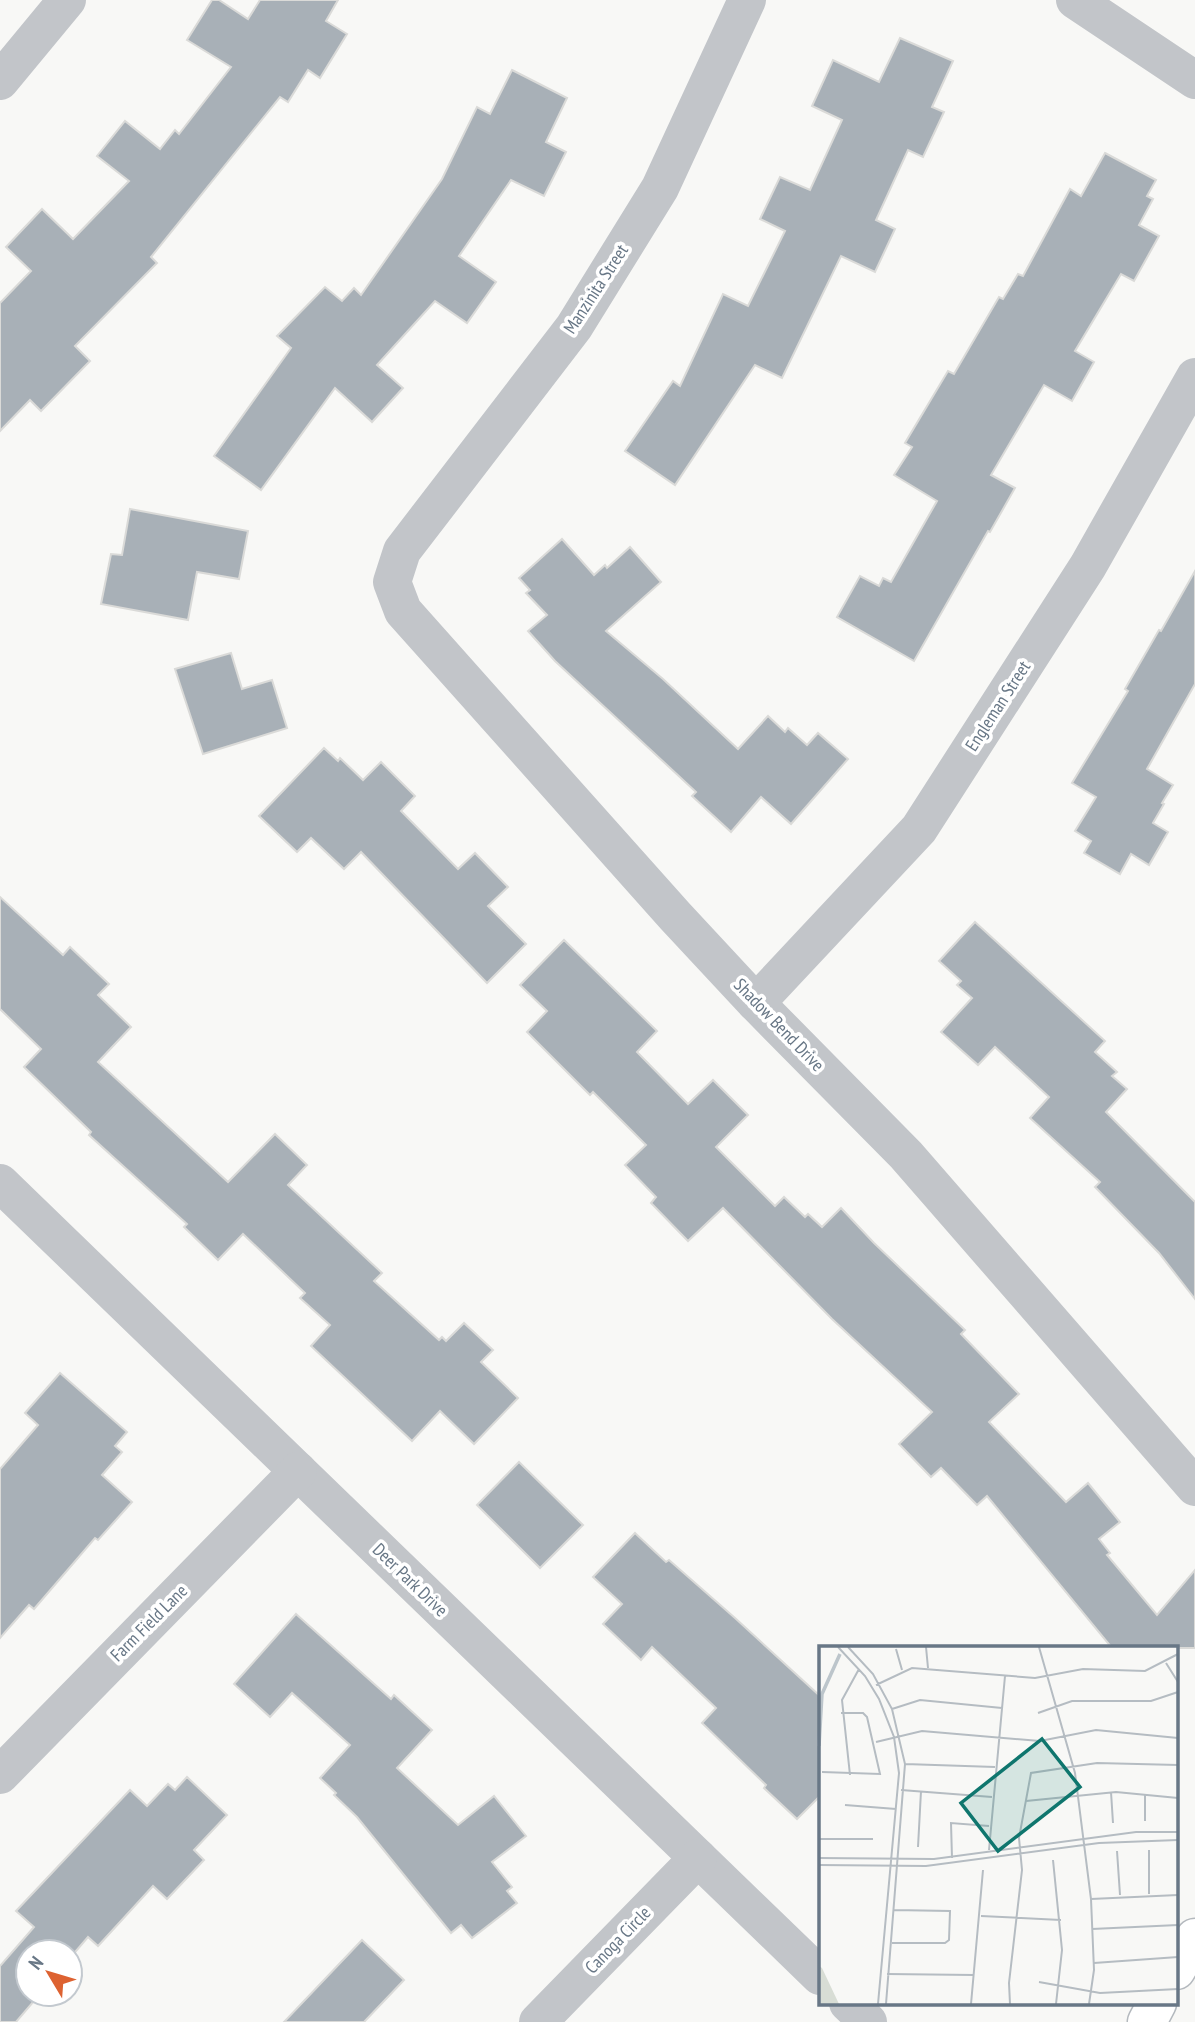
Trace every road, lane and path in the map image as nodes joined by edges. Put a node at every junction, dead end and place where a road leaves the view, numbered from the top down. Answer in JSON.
{"nodes":[{"id":1,"x":66,"y":0,"type":"edge"},
{"id":2,"x":747,"y":0,"type":"edge"},
{"id":3,"x":1075,"y":0,"type":"edge"},
{"id":4,"x":1195,"y":80,"type":"edge"},
{"id":5,"x":0,"y":82,"type":"edge"},
{"id":6,"x":1195,"y":377,"type":"edge"},
{"id":7,"x":402,"y":551,"type":"joint"},
{"id":8,"x":756,"y":1003,"type":"junction"},
{"id":9,"x":0,"y":1184,"type":"edge"},
{"id":10,"x":298,"y":1471,"type":"junction"},
{"id":11,"x":1195,"y":1487,"type":"edge"},
{"id":12,"x":0,"y":1775,"type":"edge"},
{"id":13,"x":698,"y":1858,"type":"junction"},
{"id":14,"x":1195,"y":1938,"type":"edge"},
{"id":15,"x":1178,"y":1967,"type":"edge"},
{"id":16,"x":819,"y":1974,"type":"edge"},
{"id":17,"x":849,"y":2004,"type":"edge"},
{"id":18,"x":1156,"y":2004,"type":"edge"},
{"id":19,"x":538,"y":2022,"type":"edge"},
{"id":20,"x":868,"y":2022,"type":"edge"},
{"id":21,"x":1147,"y":2022,"type":"edge"}],
"edges":[{"from":1,"to":5,"type":"street"},
{"from":2,"to":7,"type":"street","name":"Manzinita Street"},
{"from":3,"to":4,"type":"street"},
{"from":6,"to":8,"type":"street","name":"Engleman Street"},
{"from":7,"to":8,"type":"street","name":"Shadow Bend Drive"},
{"from":8,"to":11,"type":"street","name":"Shadow Bend Drive"},
{"from":9,"to":10,"type":"street","name":"Deer Park Drive"},
{"from":10,"to":12,"type":"street","name":"Farm Field Lane"},
{"from":10,"to":13,"type":"street","name":"Deer Park Drive"},
{"from":13,"to":16,"type":"street","name":"Deer Park Drive"},
{"from":13,"to":19,"type":"street","name":"Canoga Circle"},
{"from":14,"to":15,"type":"main road"},
{"from":17,"to":20,"type":"street"},
{"from":18,"to":21,"type":"main road"}]}
